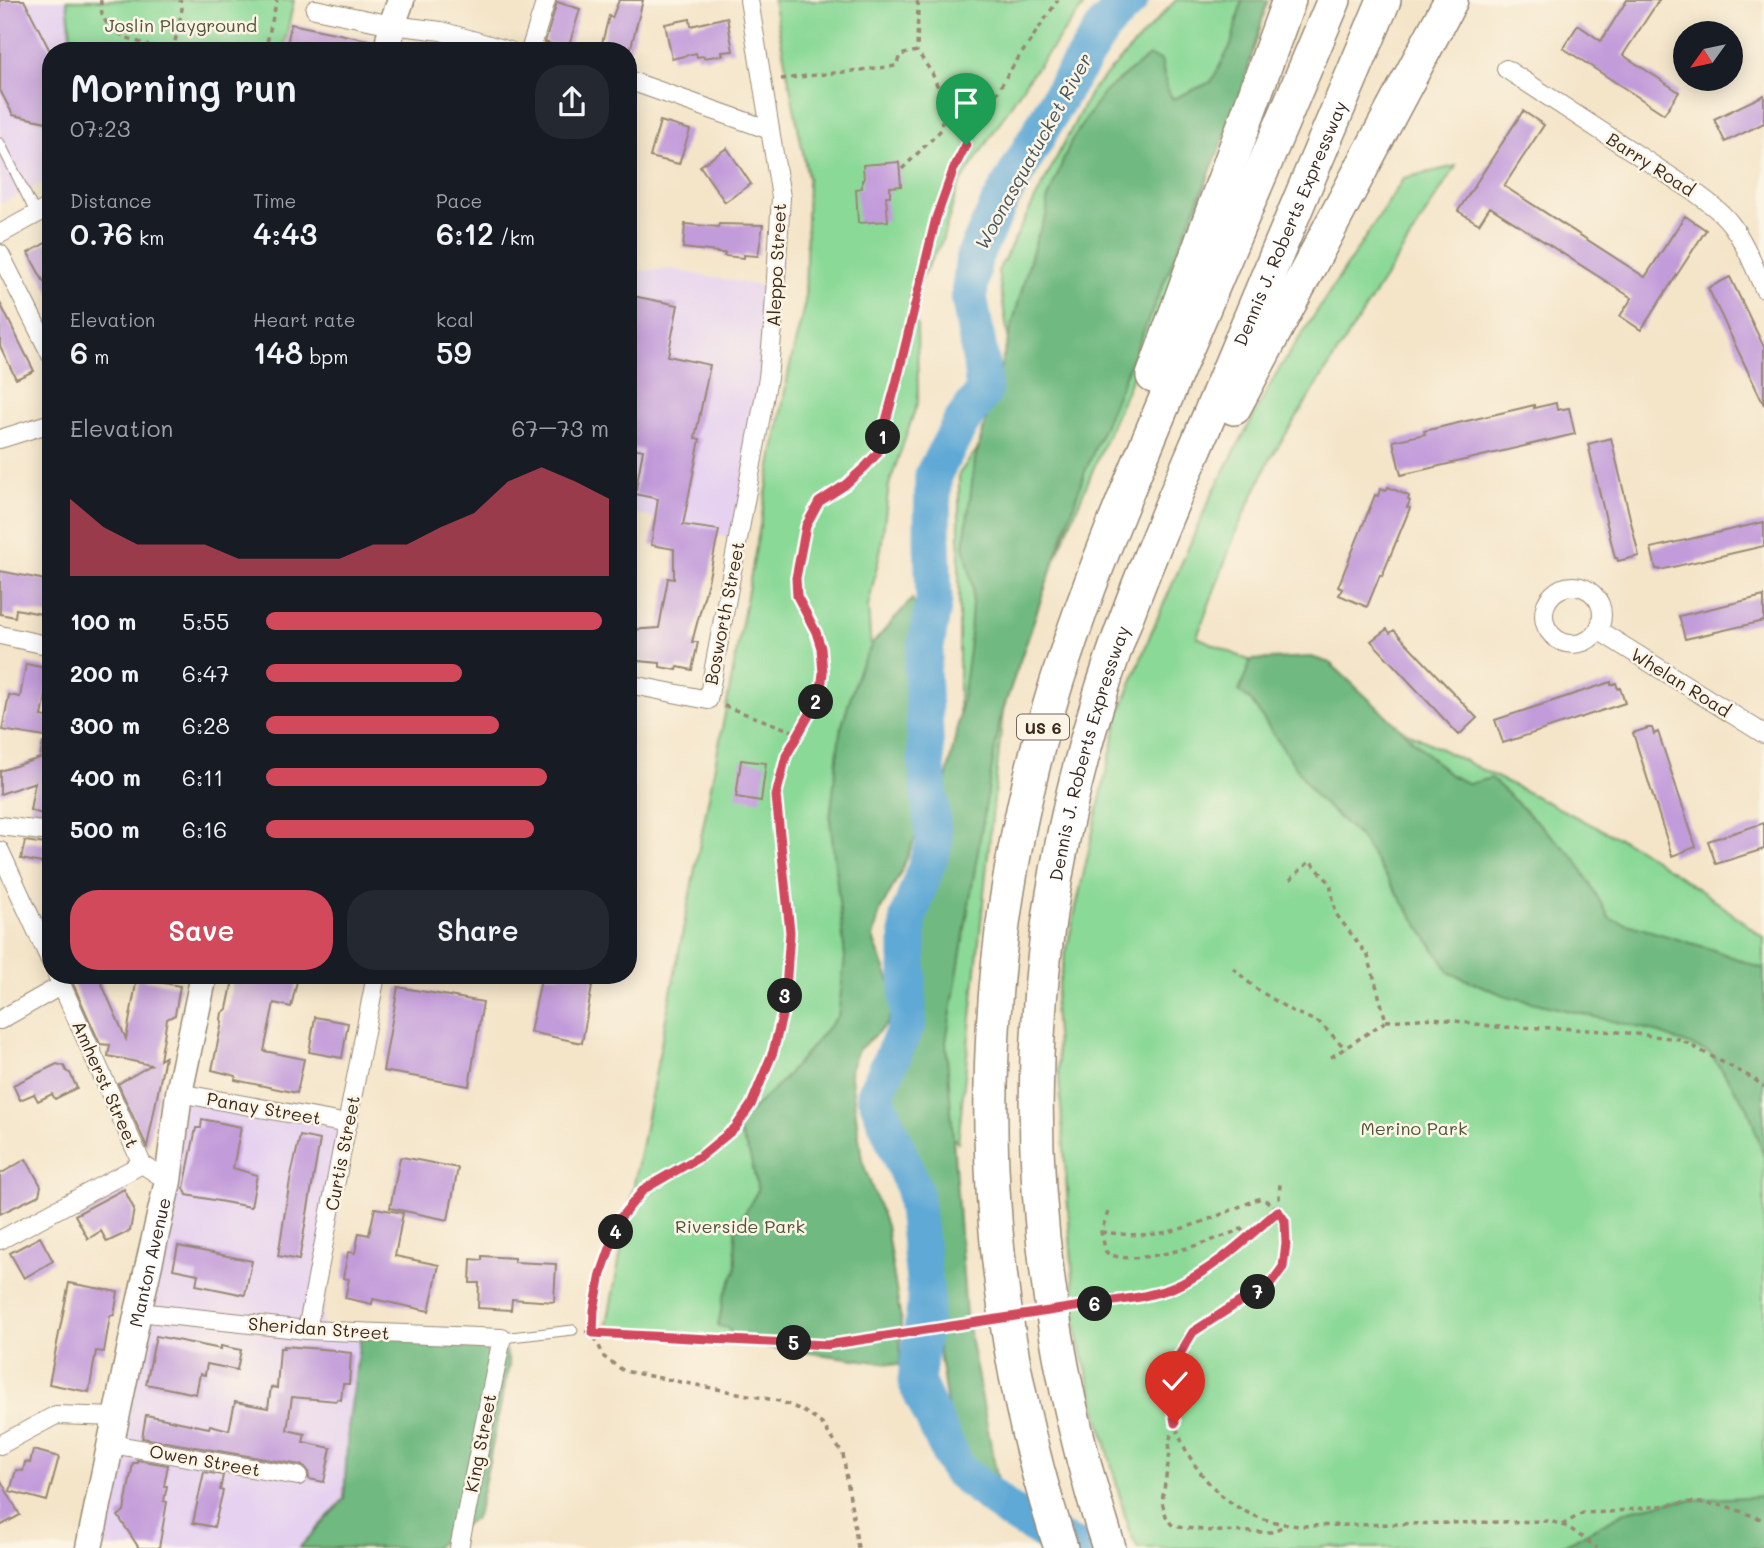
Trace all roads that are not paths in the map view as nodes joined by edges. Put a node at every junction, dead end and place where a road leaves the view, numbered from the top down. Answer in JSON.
{"nodes":[{"id":1,"x":401,"y":0,"type":"edge"},
{"id":2,"x":546,"y":0,"type":"edge"},
{"id":3,"x":749,"y":0,"type":"edge"},
{"id":4,"x":1289,"y":0,"type":"edge"},
{"id":5,"x":1334,"y":0,"type":"edge"},
{"id":6,"x":1384,"y":0,"type":"edge"},
{"id":7,"x":1451,"y":0,"type":"edge"},
{"id":8,"x":317,"y":5,"type":"edge"},
{"id":9,"x":390,"y":38,"type":"edge"},
{"id":10,"x":479,"y":42,"type":"edge"},
{"id":11,"x":533,"y":42,"type":"edge"},
{"id":12,"x":1506,"y":69,"type":"dead end"},
{"id":13,"x":637,"y":83,"type":"edge"},
{"id":14,"x":770,"y":130,"type":"junction"},
{"id":15,"x":0,"y":143,"type":"edge"},
{"id":16,"x":42,"y":208,"type":"edge"},
{"id":17,"x":42,"y":211,"type":"edge"},
{"id":18,"x":0,"y":234,"type":"edge"},
{"id":19,"x":0,"y":254,"type":"edge"},
{"id":20,"x":1764,"y":289,"type":"edge"},
{"id":21,"x":42,"y":337,"type":"edge"},
{"id":22,"x":42,"y":426,"type":"edge"},
{"id":23,"x":0,"y":439,"type":"edge"},
{"id":24,"x":747,"y":488,"type":"joint"},
{"id":25,"x":1088,"y":588,"type":"junction"},
{"id":26,"x":1125,"y":623,"type":"junction"},
{"id":27,"x":1598,"y":630,"type":"dead end"},
{"id":28,"x":0,"y":635,"type":"edge"},
{"id":29,"x":42,"y":644,"type":"edge"},
{"id":30,"x":637,"y":686,"type":"edge"},
{"id":31,"x":1764,"y":734,"type":"edge"},
{"id":32,"x":0,"y":825,"type":"edge"},
{"id":33,"x":42,"y":831,"type":"edge"},
{"id":34,"x":0,"y":851,"type":"edge"},
{"id":35,"x":42,"y":942,"type":"edge"},
{"id":36,"x":53,"y":984,"type":"edge"},
{"id":37,"x":61,"y":984,"type":"edge"},
{"id":38,"x":202,"y":984,"type":"edge"},
{"id":39,"x":374,"y":984,"type":"edge"},
{"id":40,"x":0,"y":1020,"type":"edge"},
{"id":41,"x":179,"y":1093,"type":"junction"},
{"id":42,"x":348,"y":1124,"type":"junction"},
{"id":43,"x":142,"y":1164,"type":"junction"},
{"id":44,"x":168,"y":1181,"type":"junction"},
{"id":45,"x":0,"y":1240,"type":"edge"},
{"id":46,"x":138,"y":1312,"type":"junction"},
{"id":47,"x":307,"y":1330,"type":"junction"},
{"id":48,"x":573,"y":1330,"type":"dead end"},
{"id":49,"x":502,"y":1338,"type":"junction"},
{"id":50,"x":117,"y":1417,"type":"junction"},
{"id":51,"x":111,"y":1444,"type":"junction"},
{"id":52,"x":0,"y":1445,"type":"edge"},
{"id":53,"x":298,"y":1476,"type":"dead end"},
{"id":54,"x":1104,"y":1533,"type":"edge"},
{"id":55,"x":89,"y":1548,"type":"edge"},
{"id":56,"x":459,"y":1548,"type":"edge"},
{"id":57,"x":1061,"y":1548,"type":"edge"}],
"edges":[{"from":1,"to":9,"type":"main road"},
{"from":2,"to":11,"type":"street"},
{"from":3,"to":14,"type":"street","name":"Aleppo Street"},
{"from":4,"to":25,"type":"highway"},
{"from":5,"to":25,"type":"highway","number":"US 6"},
{"from":6,"to":26,"type":"highway","name":"Dennis J. Roberts Expressway","number":"US 6"},
{"from":7,"to":26,"type":"highway"},
{"from":8,"to":9,"type":"street"},
{"from":9,"to":10,"type":"street"},
{"from":12,"to":20,"type":"street","name":"Barry Road"},
{"from":13,"to":14,"type":"street"},
{"from":14,"to":24,"type":"street","name":"Aleppo Street"},
{"from":15,"to":16,"type":"lane"},
{"from":17,"to":18,"type":"street"},
{"from":19,"to":21,"type":"street"},
{"from":22,"to":23,"type":"street"},
{"from":24,"to":30,"type":"street","name":"Bosworth Street"},
{"from":25,"to":57,"type":"highway","number":"US 6"},
{"from":26,"to":54,"type":"highway","name":"Dennis J. Roberts Expressway","number":"US 6"},
{"from":27,"to":31,"type":"street","name":"Whelan Road"},
{"from":28,"to":29,"type":"street"},
{"from":32,"to":33,"type":"street"},
{"from":34,"to":35,"type":"street"},
{"from":36,"to":40,"type":"street"},
{"from":37,"to":43,"type":"street","name":"Amherst Street"},
{"from":38,"to":41,"type":"main road","name":"Manton Avenue"},
{"from":39,"to":42,"type":"street","name":"Curtis Street"},
{"from":41,"to":42,"type":"street","name":"Panay Street"},
{"from":41,"to":44,"type":"main road","name":"Manton Avenue"},
{"from":42,"to":47,"type":"street","name":"Curtis Street"},
{"from":43,"to":44,"type":"street","name":"Amherst Street"},
{"from":43,"to":45,"type":"street"},
{"from":44,"to":46,"type":"main road","name":"Manton Avenue"},
{"from":46,"to":47,"type":"street","name":"Sheridan Street"},
{"from":46,"to":50,"type":"main road","name":"Manton Avenue"},
{"from":47,"to":49,"type":"street","name":"Sheridan Street"},
{"from":48,"to":49,"type":"lane"},
{"from":49,"to":56,"type":"street","name":"King Street"},
{"from":50,"to":51,"type":"main road","name":"Manton Avenue"},
{"from":50,"to":52,"type":"street"},
{"from":51,"to":53,"type":"street","name":"Owen Street"},
{"from":51,"to":55,"type":"main road","name":"Manton Avenue"}]}
